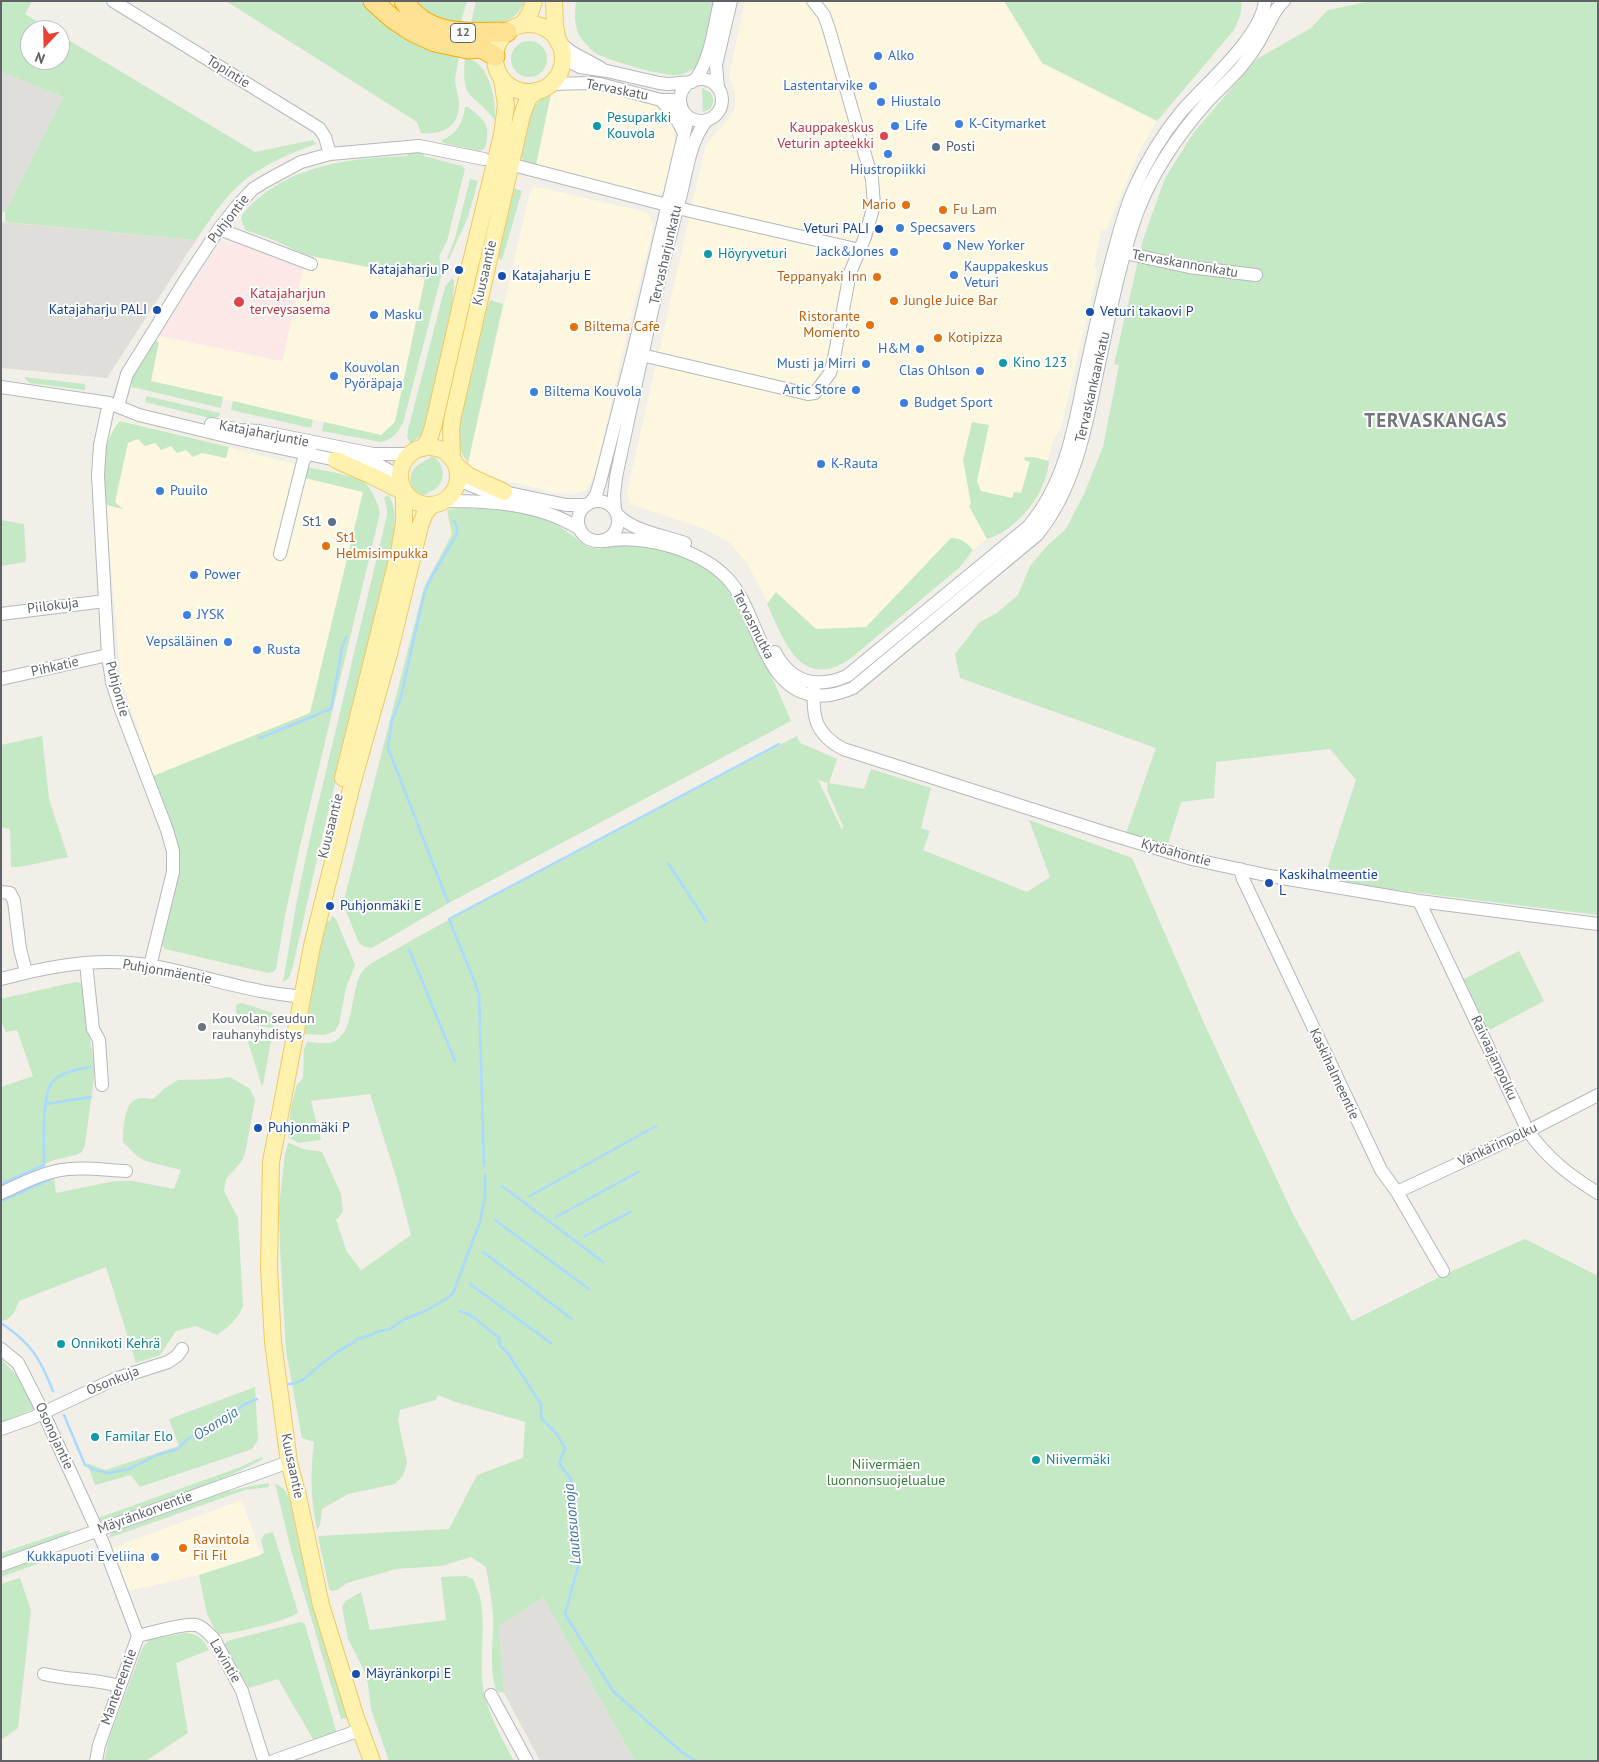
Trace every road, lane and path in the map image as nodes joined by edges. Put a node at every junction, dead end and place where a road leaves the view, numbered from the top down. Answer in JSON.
{"nodes":[{"id":1,"x":113,"y":1,"type":"edge"},
{"id":2,"x":373,"y":1,"type":"edge"},
{"id":3,"x":404,"y":1,"type":"edge"},
{"id":4,"x":534,"y":1,"type":"edge"},
{"id":5,"x":554,"y":1,"type":"edge"},
{"id":6,"x":720,"y":1,"type":"edge"},
{"id":7,"x":731,"y":1,"type":"edge"},
{"id":8,"x":813,"y":1,"type":"edge"},
{"id":9,"x":1265,"y":1,"type":"edge"},
{"id":10,"x":1283,"y":1,"type":"edge"},
{"id":11,"x":515,"y":29,"type":"junction"},
{"id":12,"x":558,"y":42,"type":"junction"},
{"id":13,"x":563,"y":58,"type":"junction"},
{"id":14,"x":498,"y":68,"type":"junction"},
{"id":15,"x":607,"y":71,"type":"junction"},
{"id":16,"x":693,"y":81,"type":"junction"},
{"id":17,"x":551,"y":84,"type":"junction"},
{"id":18,"x":718,"y":88,"type":"junction"},
{"id":19,"x":536,"y":91,"type":"junction"},
{"id":20,"x":661,"y":100,"type":"junction"},
{"id":21,"x":681,"y":105,"type":"junction"},
{"id":22,"x":688,"y":117,"type":"junction"},
{"id":23,"x":707,"y":120,"type":"junction"},
{"id":24,"x":684,"y":133,"type":"junction"},
{"id":25,"x":330,"y":154,"type":"junction"},
{"id":26,"x":484,"y":159,"type":"dead end"},
{"id":27,"x":517,"y":166,"type":"dead end"},
{"id":28,"x":672,"y":206,"type":"junction"},
{"id":29,"x":219,"y":229,"type":"junction"},
{"id":30,"x":860,"y":250,"type":"junction"},
{"id":31,"x":1119,"y":252,"type":"junction"},
{"id":32,"x":311,"y":264,"type":"dead end"},
{"id":33,"x":1256,"y":276,"type":"dead end"},
{"id":34,"x":638,"y":355,"type":"junction"},
{"id":35,"x":1,"y":387,"type":"edge"},
{"id":36,"x":114,"y":404,"type":"junction"},
{"id":37,"x":310,"y":449,"type":"junction"},
{"id":38,"x":416,"y":451,"type":"junction"},
{"id":39,"x":336,"y":460,"type":"junction"},
{"id":40,"x":455,"y":468,"type":"junction"},
{"id":41,"x":399,"y":476,"type":"junction"},
{"id":42,"x":404,"y":492,"type":"junction"},
{"id":43,"x":504,"y":492,"type":"joint"},
{"id":44,"x":438,"y":503,"type":"junction"},
{"id":45,"x":588,"y":504,"type":"junction"},
{"id":46,"x":616,"y":512,"type":"junction"},
{"id":47,"x":580,"y":529,"type":"junction"},
{"id":48,"x":604,"y":540,"type":"junction"},
{"id":49,"x":280,"y":554,"type":"dead end"},
{"id":50,"x":105,"y":601,"type":"junction"},
{"id":51,"x":1,"y":614,"type":"edge"},
{"id":52,"x":108,"y":655,"type":"junction"},
{"id":53,"x":1,"y":679,"type":"edge"},
{"id":54,"x":814,"y":689,"type":"junction"},
{"id":55,"x":1240,"y":869,"type":"junction"},
{"id":56,"x":2,"y":893,"type":"edge"},
{"id":57,"x":1419,"y":900,"type":"junction"},
{"id":58,"x":1598,"y":924,"type":"edge"},
{"id":59,"x":86,"y":963,"type":"junction"},
{"id":60,"x":150,"y":966,"type":"junction"},
{"id":61,"x":26,"y":972,"type":"junction"},
{"id":62,"x":1,"y":979,"type":"edge"},
{"id":63,"x":297,"y":996,"type":"junction"},
{"id":64,"x":102,"y":1084,"type":"dead end"},
{"id":65,"x":1598,"y":1095,"type":"edge"},
{"id":66,"x":1528,"y":1131,"type":"junction"},
{"id":67,"x":126,"y":1171,"type":"dead end"},
{"id":68,"x":1397,"y":1192,"type":"junction"},
{"id":69,"x":1,"y":1193,"type":"edge"},
{"id":70,"x":1598,"y":1193,"type":"edge"},
{"id":71,"x":1443,"y":1271,"type":"dead end"},
{"id":72,"x":1,"y":1349,"type":"edge"},
{"id":73,"x":182,"y":1349,"type":"dead end"},
{"id":74,"x":42,"y":1412,"type":"junction"},
{"id":75,"x":1,"y":1429,"type":"edge"},
{"id":76,"x":289,"y":1462,"type":"junction"},
{"id":77,"x":97,"y":1530,"type":"junction"},
{"id":78,"x":1,"y":1565,"type":"edge"},
{"id":79,"x":138,"y":1636,"type":"junction"},
{"id":80,"x":44,"y":1674,"type":"dead end"},
{"id":81,"x":119,"y":1686,"type":"junction"},
{"id":82,"x":491,"y":1695,"type":"dead end"},
{"id":83,"x":360,"y":1730,"type":"junction"},
{"id":84,"x":96,"y":1761,"type":"edge"},
{"id":85,"x":264,"y":1761,"type":"edge"},
{"id":86,"x":273,"y":1761,"type":"edge"},
{"id":87,"x":372,"y":1761,"type":"edge"},
{"id":88,"x":527,"y":1761,"type":"edge"}],
"edges":[{"from":1,"to":25,"type":"street","name":"Topintie"},
{"from":2,"to":14,"type":"highway"},
{"from":3,"to":11,"type":"highway","number":"12"},
{"from":4,"to":11,"type":"main road"},
{"from":5,"to":12,"type":"main road"},
{"from":6,"to":16,"type":"street"},
{"from":7,"to":18,"type":"street"},
{"from":8,"to":30,"type":"street"},
{"from":9,"to":31,"type":"street","name":"Tervaskankaankatu"},
{"from":10,"to":31,"type":"street","name":"Tervaskankaankatu"},
{"from":11,"to":12,"type":"main road"},
{"from":11,"to":14,"type":"main road"},
{"from":12,"to":13,"type":"main road"},
{"from":12,"to":15,"type":"street"},
{"from":13,"to":15,"type":"street","name":"Tervaskatu"},
{"from":13,"to":17,"type":"main road"},
{"from":14,"to":19,"type":"main road"},
{"from":14,"to":38,"type":"main road","name":"Kuusaantie"},
{"from":15,"to":16,"type":"street","name":"Tervaskatu"},
{"from":16,"to":18,"type":"street"},
{"from":16,"to":21,"type":"street"},
{"from":17,"to":19,"type":"main road"},
{"from":17,"to":20,"type":"street","name":"Tervaskatu"},
{"from":18,"to":23,"type":"street"},
{"from":19,"to":40,"type":"main road","name":"Kuusaantie"},
{"from":20,"to":21,"type":"street","name":"Tervaskatu"},
{"from":20,"to":24,"type":"street"},
{"from":21,"to":22,"type":"street"},
{"from":22,"to":23,"type":"street"},
{"from":22,"to":24,"type":"street","name":"Tervasharjunkatu"},
{"from":23,"to":28,"type":"street","name":"Tervasharjunkatu"},
{"from":24,"to":28,"type":"street","name":"Tervasharjunkatu"},
{"from":25,"to":26,"type":"street","name":"Puhjontie"},
{"from":25,"to":29,"type":"street","name":"Puhjontie"},
{"from":27,"to":28,"type":"street"},
{"from":28,"to":30,"type":"street"},
{"from":28,"to":34,"type":"street","name":"Tervasharjunkatu"},
{"from":29,"to":32,"type":"street"},
{"from":29,"to":36,"type":"street","name":"Puhjontie"},
{"from":30,"to":34,"type":"street"},
{"from":31,"to":33,"type":"street","name":"Tervaskannonkatu"},
{"from":31,"to":54,"type":"street","name":"Tervaskankaankatu"},
{"from":34,"to":45,"type":"street","name":"Tervasharjunkatu"},
{"from":34,"to":46,"type":"street","name":"Tervasharjunkatu"},
{"from":35,"to":36,"type":"street","name":"Katajaharjuntie"},
{"from":36,"to":37,"type":"street","name":"Katajaharjuntie"},
{"from":36,"to":37,"type":"street","name":"Katajaharjuntie"},
{"from":36,"to":50,"type":"street","name":"Puhjontie"},
{"from":37,"to":38,"type":"street","name":"Katajaharjuntie"},
{"from":37,"to":39,"type":"street","name":"Katajaharjuntie"},
{"from":37,"to":49,"type":"street"},
{"from":38,"to":40,"type":"main road"},
{"from":38,"to":41,"type":"main road"},
{"from":39,"to":41,"type":"street","name":"Katajaharjuntie"},
{"from":39,"to":42,"type":"main road"},
{"from":40,"to":43,"type":"main road"},
{"from":40,"to":44,"type":"main road"},
{"from":41,"to":42,"type":"main road"},
{"from":42,"to":44,"type":"main road"},
{"from":42,"to":63,"type":"main road","name":"Kuusaantie"},
{"from":43,"to":45,"type":"street"},
{"from":44,"to":47,"type":"street"},
{"from":44,"to":63,"type":"main road","name":"Kuusaantie"},
{"from":45,"to":46,"type":"street"},
{"from":45,"to":47,"type":"street"},
{"from":46,"to":48,"type":"street"},
{"from":46,"to":54,"type":"street","name":"Tervasmutka"},
{"from":47,"to":48,"type":"street"},
{"from":48,"to":54,"type":"street","name":"Tervasmutka"},
{"from":50,"to":51,"type":"street","name":"Piilokuja"},
{"from":50,"to":52,"type":"street","name":"Puhjontie"},
{"from":52,"to":53,"type":"street","name":"Pihkatie"},
{"from":52,"to":60,"type":"street","name":"Puhjontie"},
{"from":54,"to":55,"type":"street","name":"Kytöahontie"},
{"from":55,"to":57,"type":"street","name":"Kytöahontie"},
{"from":55,"to":68,"type":"street","name":"Kaskihalmeentie"},
{"from":56,"to":61,"type":"street"},
{"from":57,"to":58,"type":"street","name":"Kytöahontie"},
{"from":57,"to":66,"type":"street","name":"Raivaajanpolku"},
{"from":59,"to":60,"type":"street","name":"Puhjonmäentie"},
{"from":59,"to":61,"type":"street","name":"Puhjonmäentie"},
{"from":59,"to":64,"type":"street"},
{"from":60,"to":63,"type":"street","name":"Puhjonmäentie"},
{"from":61,"to":62,"type":"street","name":"Puhjonmäentie"},
{"from":63,"to":76,"type":"main road","name":"Kuusaantie"},
{"from":65,"to":66,"type":"street","name":"Vänkärinpolku"},
{"from":66,"to":68,"type":"street","name":"Vänkärinpolku"},
{"from":66,"to":70,"type":"street","name":"Raivaajanpolku"},
{"from":67,"to":69,"type":"street"},
{"from":68,"to":71,"type":"street","name":"Kaskihalmeentie"},
{"from":72,"to":74,"type":"street","name":"Osonojantie"},
{"from":73,"to":74,"type":"street","name":"Osonkuja"},
{"from":74,"to":75,"type":"street","name":"Osonkuja"},
{"from":74,"to":77,"type":"street","name":"Osonojantie"},
{"from":76,"to":77,"type":"street","name":"Mäyränkorventie"},
{"from":76,"to":83,"type":"main road","name":"Kuusaantie"},
{"from":77,"to":78,"type":"street","name":"Mäyränkorventie"},
{"from":77,"to":79,"type":"street","name":"Mantereentie"},
{"from":79,"to":81,"type":"street","name":"Mantereentie"},
{"from":79,"to":85,"type":"street","name":"Lavintie"},
{"from":80,"to":81,"type":"street"},
{"from":81,"to":84,"type":"street","name":"Mantereentie"},
{"from":82,"to":88,"type":"street"},
{"from":83,"to":86,"type":"street"},
{"from":83,"to":87,"type":"main road","name":"Kuusaantie"}]}
